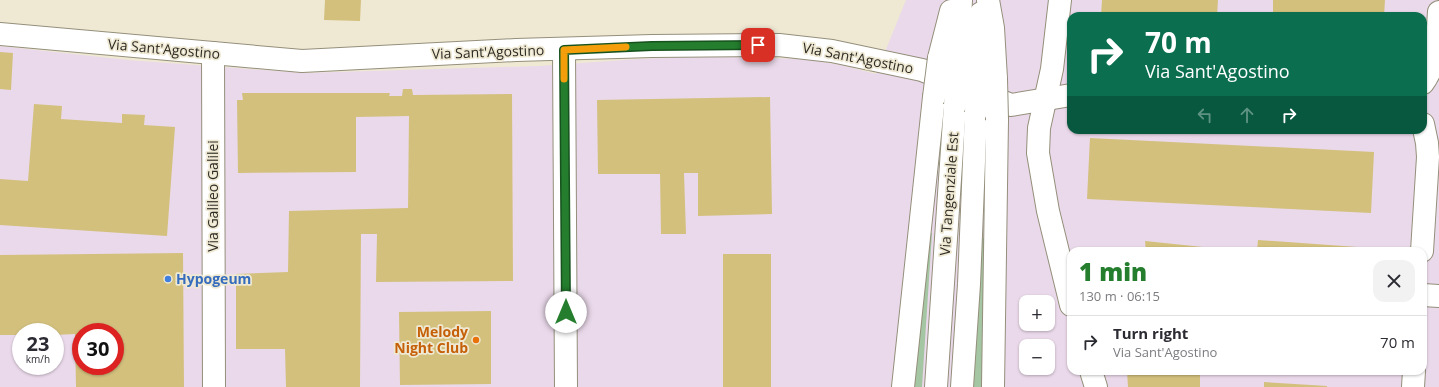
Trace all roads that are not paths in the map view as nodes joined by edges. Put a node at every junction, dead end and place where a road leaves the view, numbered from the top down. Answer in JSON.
{"nodes":[{"id":1,"x":954,"y":0,"type":"edge"},
{"id":2,"x":961,"y":0,"type":"edge"},
{"id":3,"x":981,"y":0,"type":"edge"},
{"id":4,"x":988,"y":0,"type":"edge"},
{"id":5,"x":1060,"y":0,"type":"edge"},
{"id":6,"x":1439,"y":12,"type":"edge"},
{"id":7,"x":0,"y":34,"type":"edge"},
{"id":8,"x":564,"y":50,"type":"junction"},
{"id":9,"x":213,"y":53,"type":"junction"},
{"id":10,"x":968,"y":68,"type":"junction"},
{"id":11,"x":1427,"y":77,"type":"edge"},
{"id":12,"x":1067,"y":96,"type":"edge"},
{"id":13,"x":1045,"y":100,"type":"junction"},
{"id":14,"x":1425,"y":134,"type":"edge"},
{"id":15,"x":1422,"y":247,"type":"edge"},
{"id":16,"x":1067,"y":288,"type":"edge"},
{"id":17,"x":1427,"y":295,"type":"edge"},
{"id":18,"x":1439,"y":296,"type":"edge"},
{"id":19,"x":1092,"y":375,"type":"edge"},
{"id":20,"x":1414,"y":375,"type":"edge"},
{"id":21,"x":214,"y":387,"type":"edge"},
{"id":22,"x":566,"y":387,"type":"edge"},
{"id":23,"x":903,"y":387,"type":"edge"},
{"id":24,"x":936,"y":387,"type":"edge"},
{"id":25,"x":962,"y":387,"type":"edge"},
{"id":26,"x":993,"y":387,"type":"edge"},
{"id":27,"x":1096,"y":387,"type":"edge"},
{"id":28,"x":1413,"y":387,"type":"edge"}],
"edges":[{"from":1,"to":10,"type":"street"},
{"from":2,"to":10,"type":"street","name":"Via Tangenziale Est"},
{"from":3,"to":10,"type":"street","name":"Via Tangenziale Est"},
{"from":4,"to":10,"type":"street"},
{"from":5,"to":13,"type":"street"},
{"from":6,"to":11,"type":"street"},
{"from":7,"to":9,"type":"street","name":"Via Sant'Agostino"},
{"from":8,"to":9,"type":"street","name":"Via Sant'Agostino"},
{"from":8,"to":13,"type":"street","name":"Via Sant'Agostino"},
{"from":8,"to":22,"type":"street"},
{"from":9,"to":21,"type":"street","name":"Via Galileo Galilei"},
{"from":10,"to":23,"type":"street","bridge":true},
{"from":10,"to":24,"type":"street","name":"Via Tangenziale Est","bridge":true},
{"from":10,"to":25,"type":"street","name":"Via Tangenziale Est","bridge":true},
{"from":10,"to":26,"type":"street","bridge":true},
{"from":12,"to":13,"type":"street","name":"Via Sant'Agostino"},
{"from":13,"to":16,"type":"street"},
{"from":14,"to":15,"type":"street"},
{"from":17,"to":18,"type":"street"},
{"from":19,"to":27,"type":"street"},
{"from":20,"to":28,"type":"street"}]}
